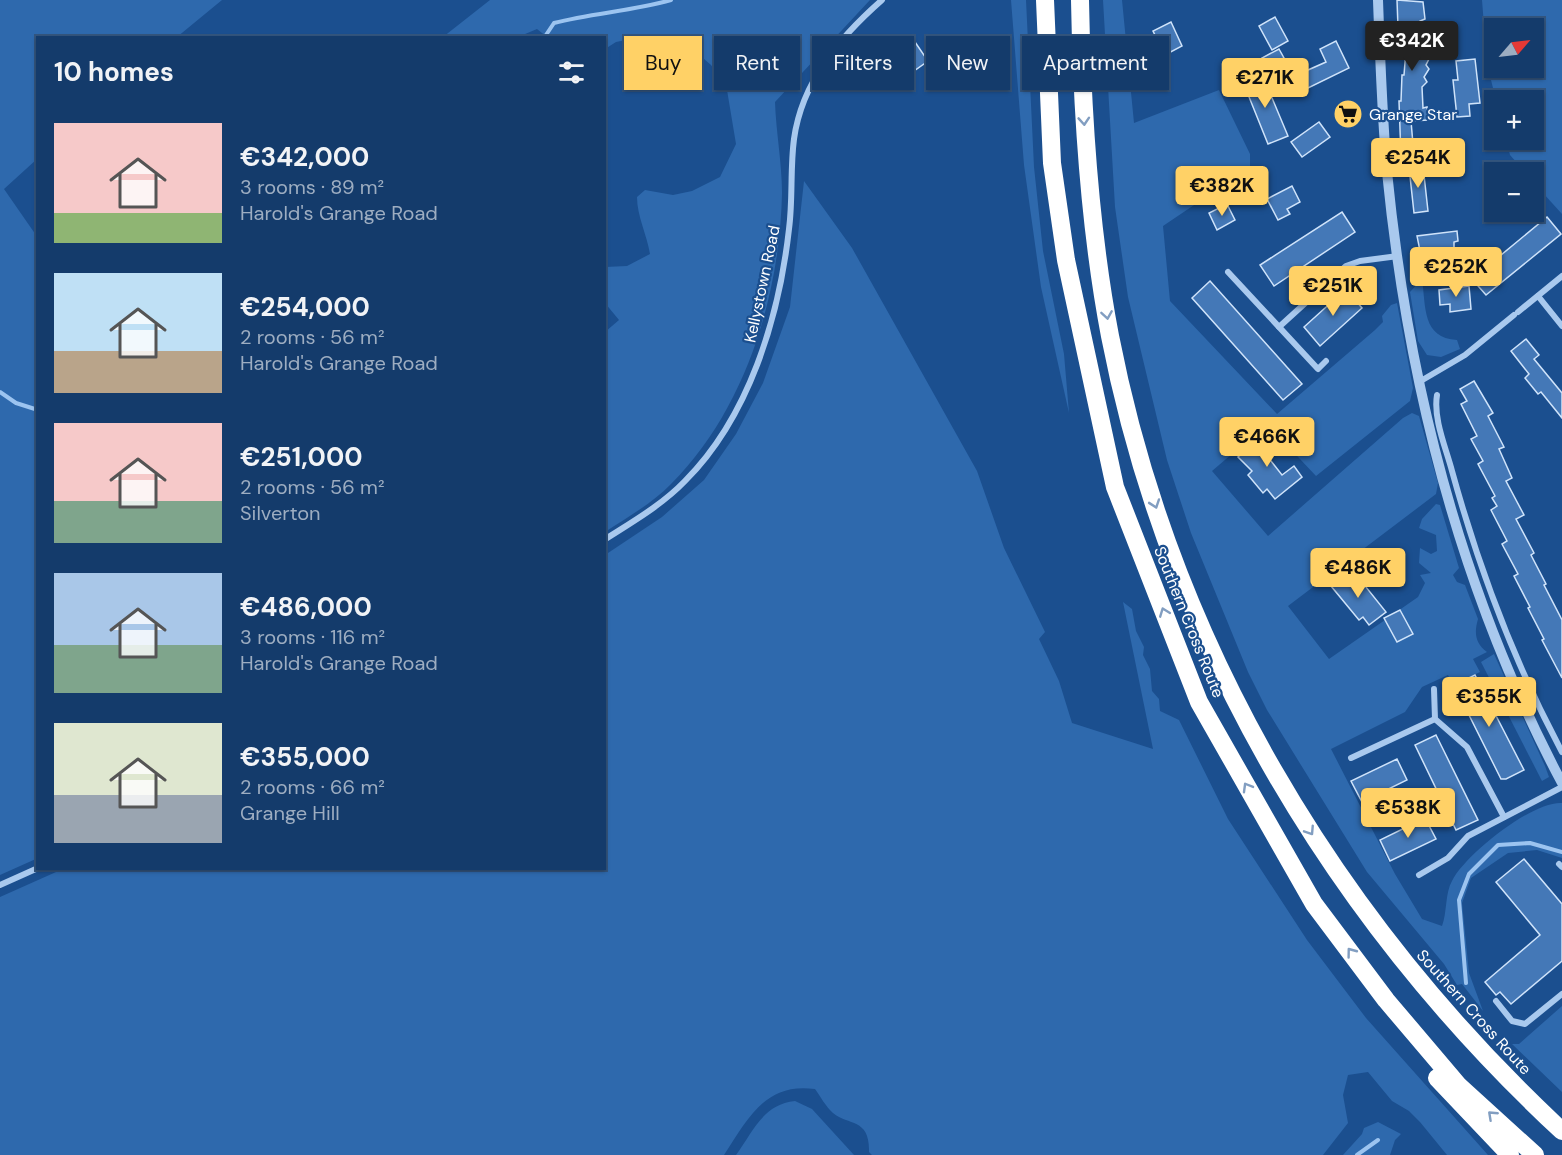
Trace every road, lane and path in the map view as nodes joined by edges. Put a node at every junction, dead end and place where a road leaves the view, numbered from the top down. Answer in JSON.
{"nodes":[{"id":1,"x":882,"y":0,"type":"edge"},
{"id":2,"x":1045,"y":0,"type":"edge"},
{"id":3,"x":1080,"y":0,"type":"edge"},
{"id":4,"x":1378,"y":0,"type":"edge"},
{"id":5,"x":1398,"y":256,"type":"junction"},
{"id":6,"x":1228,"y":272,"type":"dead end"},
{"id":7,"x":1562,"y":276,"type":"edge"},
{"id":8,"x":1538,"y":296,"type":"junction"},
{"id":9,"x":1562,"y":326,"type":"edge"},
{"id":10,"x":1279,"y":327,"type":"junction"},
{"id":11,"x":1326,"y":361,"type":"dead end"},
{"id":12,"x":1419,"y":382,"type":"junction"},
{"id":13,"x":1437,"y":395,"type":"dead end"},
{"id":14,"x":1437,"y":438,"type":"junction"},
{"id":15,"x":1462,"y":507,"type":"junction"},
{"id":16,"x":1450,"y":510,"type":"junction"},
{"id":17,"x":606,"y":539,"type":"edge"},
{"id":18,"x":1479,"y":581,"type":"junction"},
{"id":19,"x":1510,"y":643,"type":"junction"},
{"id":20,"x":1498,"y":648,"type":"junction"},
{"id":21,"x":1434,"y":689,"type":"dead end"},
{"id":22,"x":1539,"y":707,"type":"junction"},
{"id":23,"x":1526,"y":712,"type":"junction"},
{"id":24,"x":1435,"y":718,"type":"junction"},
{"id":25,"x":1562,"y":752,"type":"edge"},
{"id":26,"x":1351,"y":758,"type":"dead end"},
{"id":27,"x":1562,"y":785,"type":"edge"},
{"id":28,"x":1504,"y":818,"type":"junction"},
{"id":29,"x":36,"y":869,"type":"edge"},
{"id":30,"x":1419,"y":875,"type":"dead end"},
{"id":31,"x":0,"y":885,"type":"edge"},
{"id":32,"x":1375,"y":984,"type":"junction"},
{"id":33,"x":1562,"y":994,"type":"edge"},
{"id":34,"x":1496,"y":1001,"type":"dead end"},
{"id":35,"x":1562,"y":1131,"type":"edge"},
{"id":36,"x":1510,"y":1155,"type":"edge"},
{"id":37,"x":1535,"y":1155,"type":"edge"}],
"edges":[{"from":1,"to":17,"type":"street","name":"Kellystown Road"},
{"from":32,"to":2,"type":"highway","name":"Southern Cross Route","one_way":true},
{"from":3,"to":35,"type":"highway","name":"Southern Cross Route","one_way":true},
{"from":4,"to":5,"type":"street"},
{"from":5,"to":10,"type":"street"},
{"from":5,"to":12,"type":"street"},
{"from":6,"to":10,"type":"street"},
{"from":7,"to":8,"type":"street"},
{"from":8,"to":9,"type":"street"},
{"from":8,"to":12,"type":"street"},
{"from":10,"to":11,"type":"street"},
{"from":12,"to":14,"type":"street"},
{"from":13,"to":14,"type":"street"},
{"from":14,"to":15,"type":"street"},
{"from":14,"to":16,"type":"street"},
{"from":15,"to":16,"type":"street"},
{"from":15,"to":18,"type":"street"},
{"from":16,"to":18,"type":"street"},
{"from":18,"to":19,"type":"street"},
{"from":18,"to":20,"type":"street"},
{"from":19,"to":20,"type":"street"},
{"from":19,"to":22,"type":"street"},
{"from":20,"to":23,"type":"street"},
{"from":21,"to":24,"type":"street"},
{"from":22,"to":23,"type":"street"},
{"from":22,"to":25,"type":"street"},
{"from":23,"to":27,"type":"street"},
{"from":24,"to":26,"type":"street"},
{"from":24,"to":28,"type":"street"},
{"from":27,"to":28,"type":"street"},
{"from":28,"to":30,"type":"street"},
{"from":29,"to":31,"type":"street"},
{"from":32,"to":36,"type":"highway"},
{"from":37,"to":32,"type":"highway","name":"Southern Cross Route","one_way":true},
{"from":33,"to":34,"type":"street"}]}
